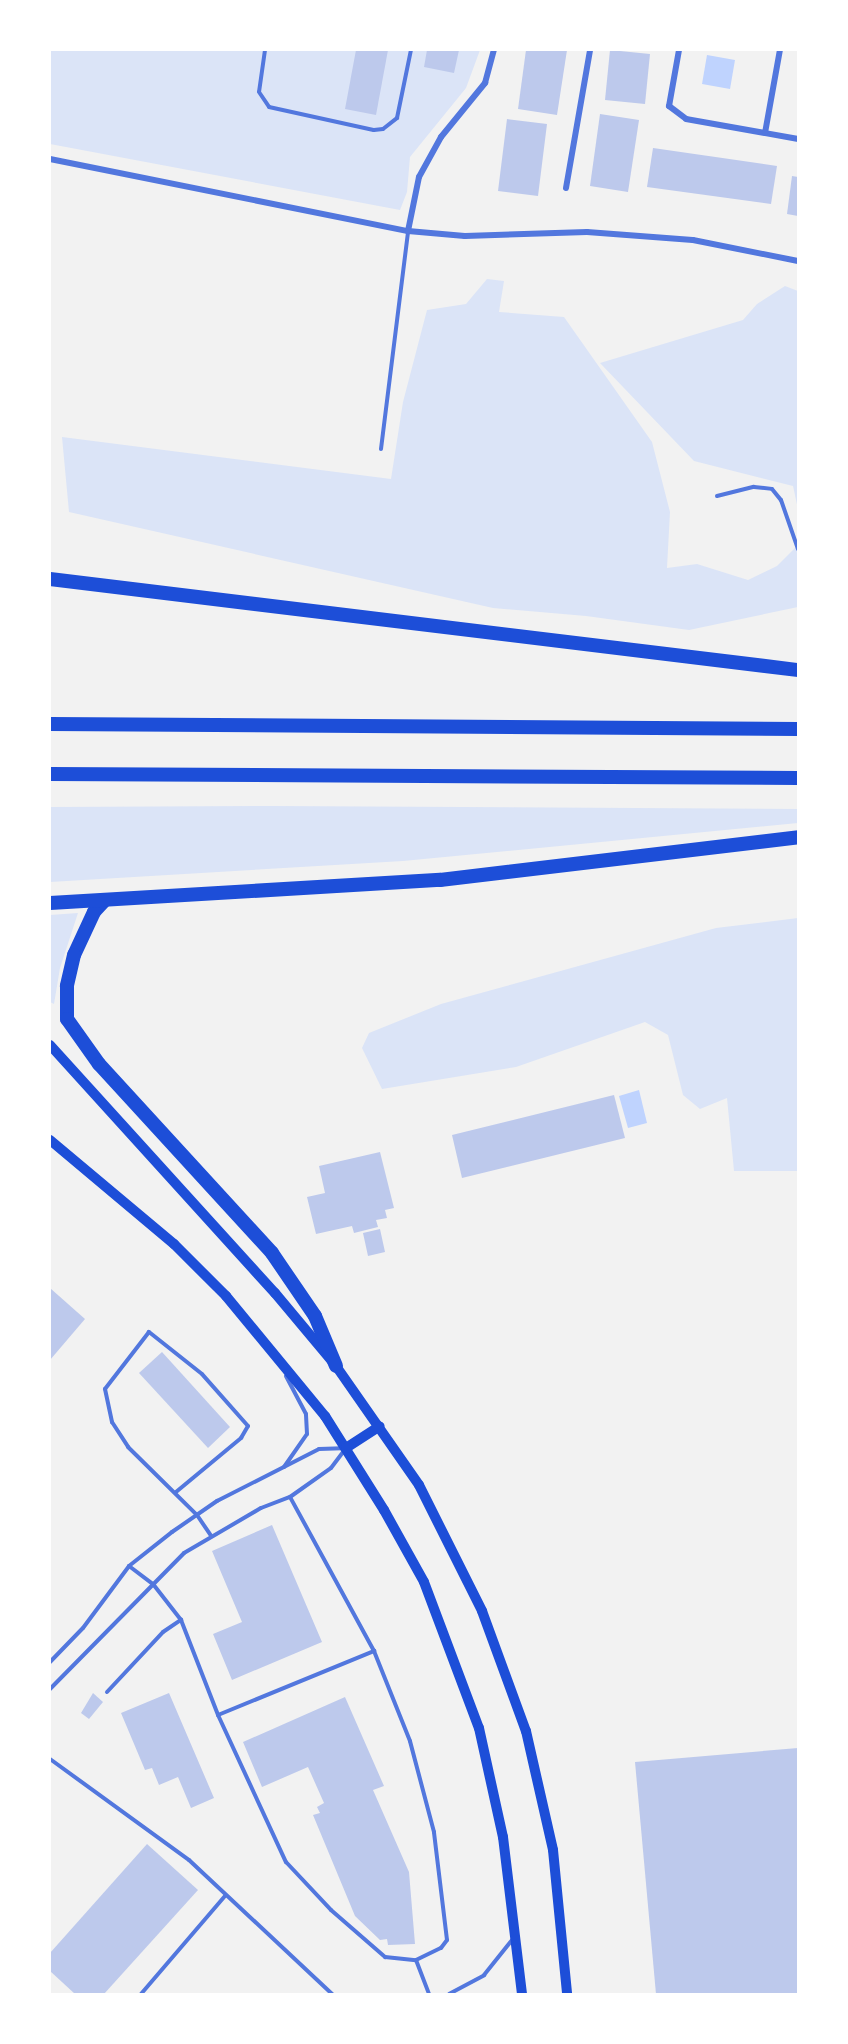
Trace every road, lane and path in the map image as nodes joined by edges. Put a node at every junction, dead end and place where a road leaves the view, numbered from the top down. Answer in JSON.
{"nodes":[{"id":1,"x":265,"y":50,"type":"edge"},
{"id":2,"x":411,"y":50,"type":"edge"},
{"id":3,"x":494,"y":50,"type":"edge"},
{"id":4,"x":590,"y":50,"type":"edge"},
{"id":5,"x":679,"y":50,"type":"edge"},
{"id":6,"x":780,"y":50,"type":"edge"},
{"id":7,"x":765,"y":133,"type":"junction"},
{"id":8,"x":798,"y":139,"type":"edge"},
{"id":9,"x":50,"y":159,"type":"edge"},
{"id":10,"x":566,"y":188,"type":"dead end"},
{"id":11,"x":408,"y":231,"type":"junction"},
{"id":12,"x":798,"y":261,"type":"edge"},
{"id":13,"x":381,"y":449,"type":"dead end"},
{"id":14,"x":717,"y":496,"type":"dead end"},
{"id":15,"x":798,"y":549,"type":"edge"},
{"id":16,"x":50,"y":579,"type":"edge"},
{"id":17,"x":798,"y":670,"type":"edge"},
{"id":18,"x":50,"y":724,"type":"edge"},
{"id":19,"x":798,"y":729,"type":"edge"},
{"id":20,"x":50,"y":774,"type":"edge"},
{"id":21,"x":798,"y":778,"type":"edge"},
{"id":22,"x":798,"y":837,"type":"edge"},
{"id":23,"x":105,"y":900,"type":"junction"},
{"id":24,"x":50,"y":903,"type":"edge"},
{"id":25,"x":50,"y":1045,"type":"edge"},
{"id":26,"x":50,"y":1140,"type":"edge"},
{"id":27,"x":226,"y":1296,"type":"junction"},
{"id":28,"x":336,"y":1366,"type":"junction"},
{"id":29,"x":380,"y":1425,"type":"junction"},
{"id":30,"x":346,"y":1448,"type":"junction"},
{"id":31,"x":283,"y":1468,"type":"junction"},
{"id":32,"x":176,"y":1492,"type":"junction"},
{"id":33,"x":290,"y":1497,"type":"junction"},
{"id":34,"x":197,"y":1515,"type":"junction"},
{"id":35,"x":211,"y":1536,"type":"junction"},
{"id":36,"x":129,"y":1566,"type":"junction"},
{"id":37,"x":153,"y":1584,"type":"junction"},
{"id":38,"x":181,"y":1620,"type":"junction"},
{"id":39,"x":374,"y":1651,"type":"junction"},
{"id":40,"x":50,"y":1662,"type":"edge"},
{"id":41,"x":50,"y":1689,"type":"edge"},
{"id":42,"x":107,"y":1692,"type":"dead end"},
{"id":43,"x":218,"y":1715,"type":"junction"},
{"id":44,"x":50,"y":1759,"type":"edge"},
{"id":45,"x":226,"y":1895,"type":"junction"},
{"id":46,"x":515,"y":1937,"type":"junction"},
{"id":47,"x":416,"y":1960,"type":"junction"},
{"id":48,"x":141,"y":1995,"type":"edge"},
{"id":49,"x":332,"y":1995,"type":"edge"},
{"id":50,"x":429,"y":1995,"type":"edge"},
{"id":51,"x":449,"y":1995,"type":"edge"},
{"id":52,"x":522,"y":1995,"type":"edge"},
{"id":53,"x":567,"y":1995,"type":"edge"}],
"edges":[{"from":1,"to":2,"type":"lane"},
{"from":3,"to":11,"type":"street"},
{"from":4,"to":10,"type":"street"},
{"from":5,"to":7,"type":"street"},
{"from":6,"to":7,"type":"street"},
{"from":7,"to":8,"type":"street"},
{"from":9,"to":11,"type":"street"},
{"from":11,"to":12,"type":"street"},
{"from":11,"to":13,"type":"lane"},
{"from":14,"to":15,"type":"lane"},
{"from":16,"to":17,"type":"highway"},
{"from":18,"to":19,"type":"highway"},
{"from":20,"to":21,"type":"highway"},
{"from":22,"to":23,"type":"highway"},
{"from":23,"to":24,"type":"highway"},
{"from":23,"to":28,"type":"highway"},
{"from":25,"to":28,"type":"main road"},
{"from":26,"to":27,"type":"main road"},
{"from":27,"to":30,"type":"main road"},
{"from":27,"to":31,"type":"lane"},
{"from":28,"to":29,"type":"main road"},
{"from":29,"to":30,"type":"main road"},
{"from":29,"to":53,"type":"main road"},
{"from":30,"to":31,"type":"lane"},
{"from":30,"to":33,"type":"lane"},
{"from":30,"to":46,"type":"main road"},
{"from":31,"to":34,"type":"lane"},
{"from":32,"to":32,"type":"lane"},
{"from":32,"to":34,"type":"lane"},
{"from":33,"to":35,"type":"lane"},
{"from":33,"to":39,"type":"lane"},
{"from":34,"to":35,"type":"lane"},
{"from":34,"to":36,"type":"lane"},
{"from":35,"to":37,"type":"lane"},
{"from":36,"to":37,"type":"lane"},
{"from":36,"to":40,"type":"lane"},
{"from":37,"to":38,"type":"lane"},
{"from":37,"to":41,"type":"lane"},
{"from":38,"to":42,"type":"lane"},
{"from":38,"to":43,"type":"lane"},
{"from":39,"to":43,"type":"lane"},
{"from":39,"to":47,"type":"lane"},
{"from":43,"to":47,"type":"lane"},
{"from":44,"to":45,"type":"lane"},
{"from":45,"to":48,"type":"lane"},
{"from":45,"to":49,"type":"lane"},
{"from":46,"to":51,"type":"lane"},
{"from":46,"to":52,"type":"main road"},
{"from":47,"to":50,"type":"lane"}]}
